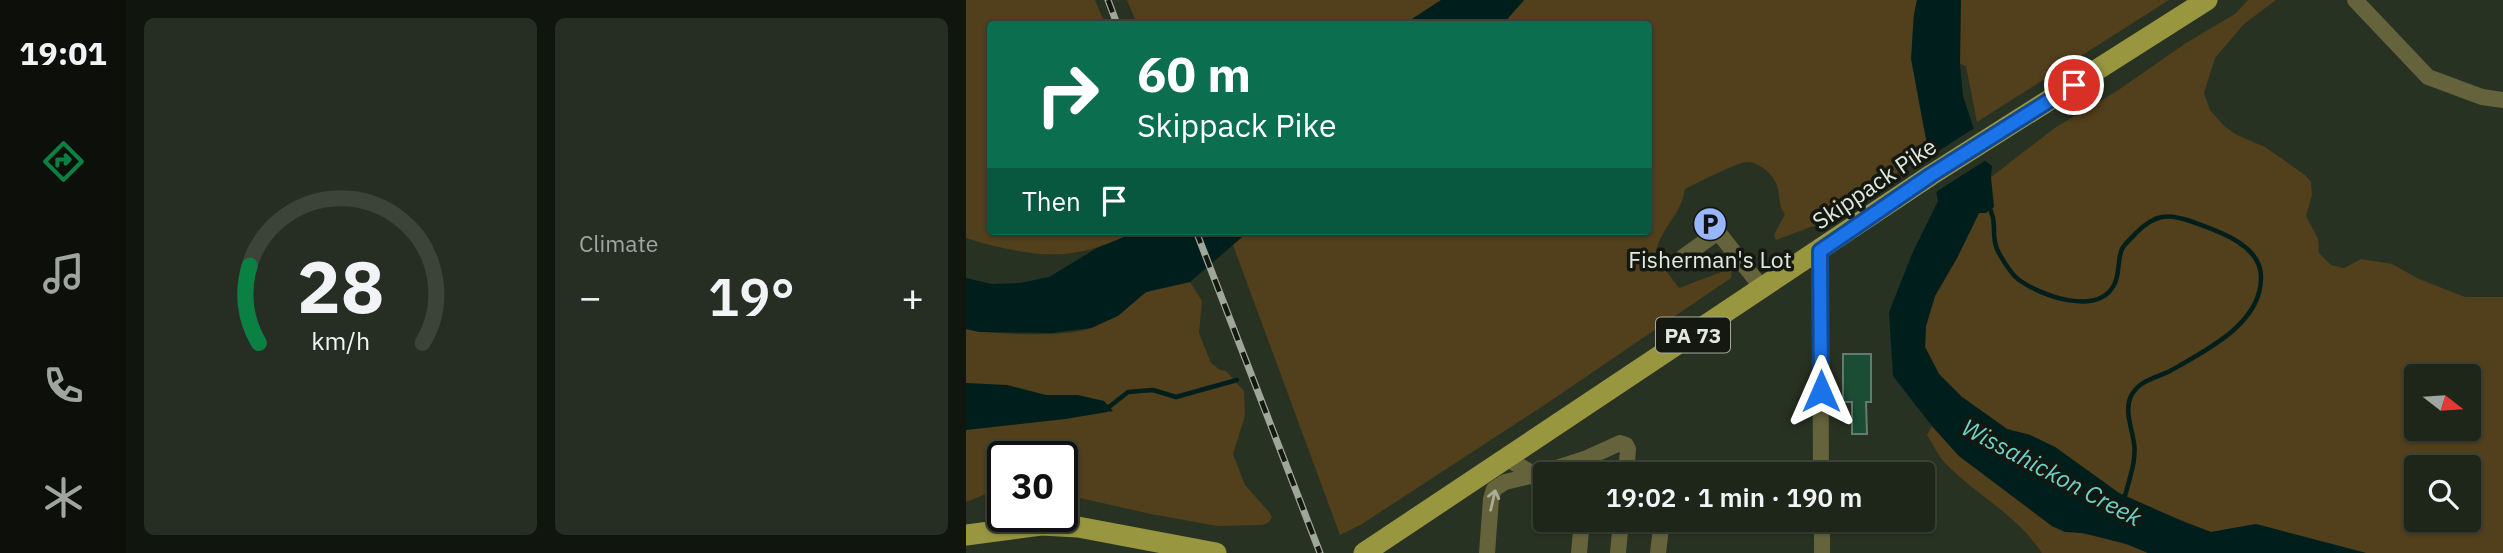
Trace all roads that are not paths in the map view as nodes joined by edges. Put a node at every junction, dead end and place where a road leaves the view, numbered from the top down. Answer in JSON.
{"nodes":[{"id":1,"x":2207,"y":0,"type":"edge"},
{"id":2,"x":2355,"y":0,"type":"edge"},
{"id":3,"x":2503,"y":100,"type":"edge"},
{"id":4,"x":1820,"y":251,"type":"junction"},
{"id":5,"x":1683,"y":257,"type":"dead end"},
{"id":6,"x":1763,"y":289,"type":"junction"},
{"id":7,"x":1506,"y":458,"type":"junction"},
{"id":8,"x":1592,"y":462,"type":"edge"},
{"id":9,"x":1627,"y":462,"type":"edge"},
{"id":10,"x":1821,"y":462,"type":"edge"},
{"id":11,"x":1533,"y":474,"type":"edge"},
{"id":12,"x":1533,"y":475,"type":"edge"},
{"id":13,"x":1397,"y":530,"type":"junction"},
{"id":14,"x":1581,"y":532,"type":"edge"},
{"id":15,"x":1620,"y":532,"type":"edge"},
{"id":16,"x":1661,"y":532,"type":"edge"},
{"id":17,"x":1822,"y":532,"type":"edge"},
{"id":18,"x":966,"y":535,"type":"edge"},
{"id":19,"x":1216,"y":553,"type":"edge"},
{"id":20,"x":1364,"y":553,"type":"edge"},
{"id":21,"x":1395,"y":553,"type":"edge"},
{"id":22,"x":1487,"y":553,"type":"edge"},
{"id":23,"x":1579,"y":553,"type":"edge"},
{"id":24,"x":1618,"y":553,"type":"edge"},
{"id":25,"x":1658,"y":553,"type":"edge"},
{"id":26,"x":1822,"y":553,"type":"edge"}],
"edges":[{"from":1,"to":4,"type":"main road","name":"Skippack Pike","number":"PA 73"},
{"from":2,"to":3,"type":"street"},
{"from":4,"to":6,"type":"main road","name":"Skippack Pike","number":"PA 73"},
{"from":4,"to":10,"type":"street"},
{"from":5,"to":6,"type":"street"},
{"from":6,"to":7,"type":"main road","name":"Skippack Pike","number":"PA 73"},
{"from":7,"to":11,"type":"street"},
{"from":7,"to":13,"type":"main road","name":"Skippack Pike","number":"PA 73"},
{"from":8,"to":9,"type":"street"},
{"from":22,"to":12,"type":"street","one_way":true},
{"from":13,"to":20,"type":"main road","name":"Skippack Pike","number":"PA 73"},
{"from":13,"to":21,"type":"main road"},
{"from":14,"to":23,"type":"street"},
{"from":15,"to":24,"type":"street"},
{"from":16,"to":25,"type":"street"},
{"from":17,"to":26,"type":"street"},
{"from":18,"to":19,"type":"main road"}]}
